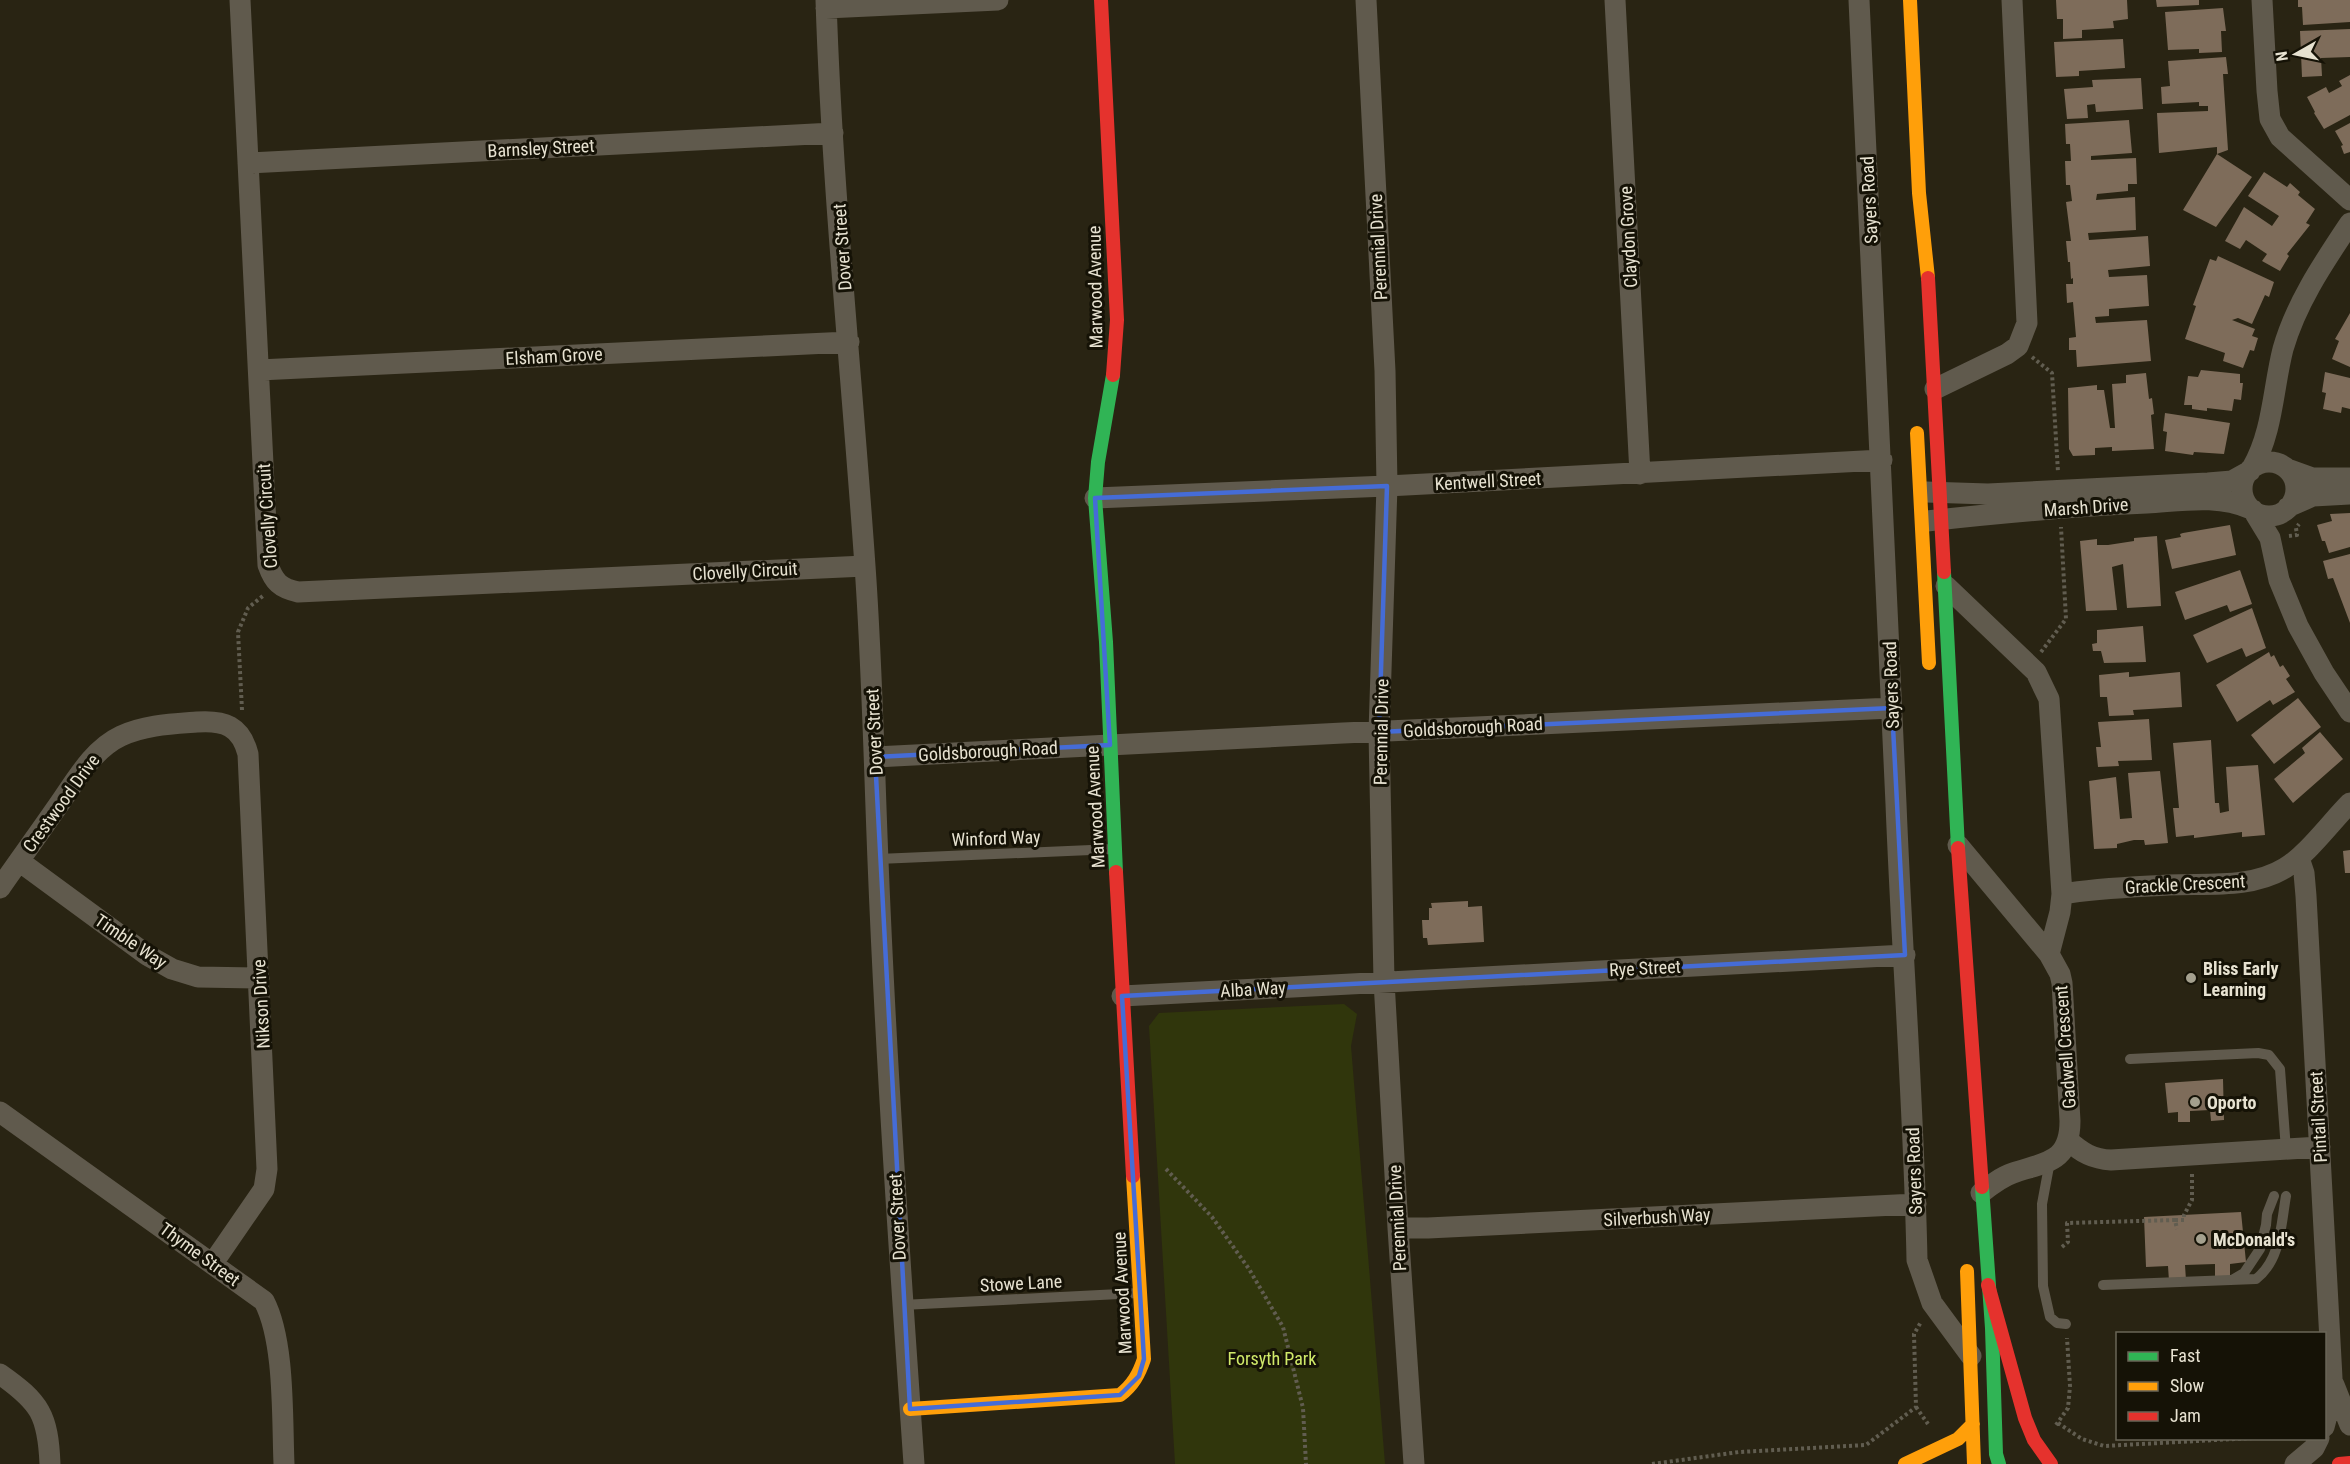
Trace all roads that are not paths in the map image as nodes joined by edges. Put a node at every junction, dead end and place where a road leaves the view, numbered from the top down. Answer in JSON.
{"nodes":[{"id":1,"x":240,"y":0,"type":"edge"},
{"id":2,"x":998,"y":0,"type":"edge"},
{"id":3,"x":1101,"y":0,"type":"edge"},
{"id":4,"x":1366,"y":0,"type":"edge"},
{"id":5,"x":1615,"y":0,"type":"edge"},
{"id":6,"x":1858,"y":0,"type":"edge"},
{"id":7,"x":1910,"y":0,"type":"edge"},
{"id":8,"x":2012,"y":0,"type":"edge"},
{"id":9,"x":2262,"y":0,"type":"edge"},
{"id":10,"x":826,"y":4,"type":"edge"},
{"id":11,"x":833,"y":133,"type":"junction"},
{"id":12,"x":248,"y":163,"type":"junction"},
{"id":13,"x":1919,"y":193,"type":"junction"},
{"id":14,"x":2350,"y":200,"type":"edge"},
{"id":15,"x":2350,"y":223,"type":"edge"},
{"id":16,"x":1914,"y":281,"type":"dead end"},
{"id":17,"x":849,"y":342,"type":"junction"},
{"id":18,"x":259,"y":370,"type":"junction"},
{"id":19,"x":1935,"y":388,"type":"junction"},
{"id":20,"x":1916,"y":415,"type":"dead end"},
{"id":21,"x":2270,"y":418,"type":"junction"},
{"id":22,"x":1882,"y":460,"type":"junction"},
{"id":23,"x":2286,"y":469,"type":"junction"},
{"id":24,"x":2251,"y":470,"type":"junction"},
{"id":25,"x":1640,"y":474,"type":"junction"},
{"id":26,"x":2350,"y":478,"type":"edge"},
{"id":27,"x":1388,"y":486,"type":"junction"},
{"id":28,"x":1919,"y":492,"type":"junction"},
{"id":29,"x":1941,"y":493,"type":"junction"},
{"id":30,"x":2350,"y":494,"type":"edge"},
{"id":31,"x":1095,"y":498,"type":"junction"},
{"id":32,"x":2288,"y":508,"type":"junction"},
{"id":33,"x":2252,"y":509,"type":"junction"},
{"id":34,"x":1943,"y":520,"type":"junction"},
{"id":35,"x":1920,"y":522,"type":"junction"},
{"id":36,"x":2276,"y":560,"type":"junction"},
{"id":37,"x":865,"y":566,"type":"junction"},
{"id":38,"x":1946,"y":586,"type":"junction"},
{"id":39,"x":1930,"y":676,"type":"dead end"},
{"id":40,"x":1892,"y":708,"type":"junction"},
{"id":41,"x":2350,"y":712,"type":"edge"},
{"id":42,"x":240,"y":722,"type":"joint"},
{"id":43,"x":1379,"y":732,"type":"junction"},
{"id":44,"x":1110,"y":745,"type":"junction"},
{"id":45,"x":875,"y":757,"type":"junction"},
{"id":46,"x":2350,"y":803,"type":"edge"},
{"id":47,"x":1958,"y":845,"type":"junction"},
{"id":48,"x":1116,"y":849,"type":"junction"},
{"id":49,"x":2299,"y":858,"type":"junction"},
{"id":50,"x":878,"y":859,"type":"junction"},
{"id":51,"x":19,"y":861,"type":"junction"},
{"id":52,"x":0,"y":888,"type":"edge"},
{"id":53,"x":2062,"y":894,"type":"junction"},
{"id":54,"x":2049,"y":954,"type":"junction"},
{"id":55,"x":1905,"y":955,"type":"junction"},
{"id":56,"x":260,"y":978,"type":"junction"},
{"id":57,"x":1384,"y":981,"type":"junction"},
{"id":58,"x":1122,"y":996,"type":"junction"},
{"id":59,"x":2130,"y":1059,"type":"dead end"},
{"id":60,"x":0,"y":1112,"type":"edge"},
{"id":61,"x":2069,"y":1142,"type":"junction"},
{"id":62,"x":2320,"y":1147,"type":"junction"},
{"id":63,"x":2286,"y":1150,"type":"junction"},
{"id":64,"x":2050,"y":1161,"type":"junction"},
{"id":65,"x":1981,"y":1193,"type":"junction"},
{"id":66,"x":1916,"y":1204,"type":"junction"},
{"id":67,"x":1398,"y":1228,"type":"junction"},
{"id":68,"x":1966,"y":1252,"type":"dead end"},
{"id":69,"x":213,"y":1263,"type":"junction"},
{"id":70,"x":2231,"y":1281,"type":"junction"},
{"id":71,"x":1988,"y":1285,"type":"junction"},
{"id":72,"x":2103,"y":1285,"type":"dead end"},
{"id":73,"x":1141,"y":1293,"type":"junction"},
{"id":74,"x":902,"y":1305,"type":"junction"},
{"id":75,"x":2067,"y":1324,"type":"road end"},
{"id":76,"x":1971,"y":1356,"type":"junction"},
{"id":77,"x":0,"y":1374,"type":"edge"},
{"id":78,"x":2332,"y":1378,"type":"junction"},
{"id":79,"x":910,"y":1409,"type":"junction"},
{"id":80,"x":2326,"y":1422,"type":"edge"},
{"id":81,"x":1973,"y":1424,"type":"junction"},
{"id":82,"x":2350,"y":1425,"type":"edge"},
{"id":83,"x":2318,"y":1440,"type":"edge"},
{"id":84,"x":2350,"y":1463,"type":"edge"},
{"id":85,"x":50,"y":1464,"type":"edge"},
{"id":86,"x":284,"y":1464,"type":"edge"},
{"id":87,"x":914,"y":1464,"type":"edge"},
{"id":88,"x":1414,"y":1464,"type":"edge"},
{"id":89,"x":1905,"y":1464,"type":"edge"},
{"id":90,"x":1974,"y":1464,"type":"edge"},
{"id":91,"x":1999,"y":1464,"type":"edge"},
{"id":92,"x":2052,"y":1464,"type":"edge"},
{"id":93,"x":2295,"y":1464,"type":"edge"},
{"id":94,"x":2339,"y":1464,"type":"edge"}],
"edges":[{"from":1,"to":12,"type":"street","name":"Clovelly Circuit"},
{"from":2,"to":10,"type":"street"},
{"from":3,"to":31,"type":"main road","name":"Marwood Avenue"},
{"from":4,"to":27,"type":"street","name":"Perennial Drive"},
{"from":5,"to":25,"type":"street","name":"Claydon Grove"},
{"from":6,"to":22,"type":"street","name":"Sayers Road"},
{"from":7,"to":13,"type":"main road"},
{"from":8,"to":19,"type":"street"},
{"from":9,"to":14,"type":"street"},
{"from":10,"to":11,"type":"street","name":"Dover Street"},
{"from":11,"to":12,"type":"street","name":"Barnsley Street"},
{"from":11,"to":17,"type":"street","name":"Dover Street"},
{"from":12,"to":18,"type":"street","name":"Clovelly Circuit"},
{"from":13,"to":16,"type":"main road"},
{"from":13,"to":19,"type":"main road"},
{"from":15,"to":21,"type":"street"},
{"from":17,"to":18,"type":"street","name":"Elsham Grove"},
{"from":17,"to":37,"type":"street","name":"Dover Street"},
{"from":18,"to":37,"type":"street","name":"Clovelly Circuit"},
{"from":19,"to":29,"type":"main road"},
{"from":20,"to":28,"type":"main road"},
{"from":21,"to":23,"type":"street"},
{"from":21,"to":24,"type":"street"},
{"from":22,"to":25,"type":"street","name":"Kentwell Street"},
{"from":22,"to":40,"type":"street","name":"Sayers Road"},
{"from":23,"to":24,"type":"street"},
{"from":23,"to":26,"type":"street"},
{"from":23,"to":32,"type":"street"},
{"from":24,"to":29,"type":"street","name":"Marsh Drive"},
{"from":24,"to":33,"type":"street"},
{"from":25,"to":27,"type":"street","name":"Kentwell Street"},
{"from":27,"to":31,"type":"street","name":"Kentwell Street"},
{"from":27,"to":43,"type":"street","name":"Perennial Drive"},
{"from":28,"to":29,"type":"street","name":"Marsh Drive"},
{"from":28,"to":35,"type":"main road"},
{"from":29,"to":34,"type":"main road"},
{"from":30,"to":32,"type":"street"},
{"from":31,"to":44,"type":"main road","name":"Marwood Avenue"},
{"from":32,"to":33,"type":"street"},
{"from":32,"to":36,"type":"street"},
{"from":33,"to":34,"type":"street","name":"Marsh Drive"},
{"from":33,"to":36,"type":"street"},
{"from":34,"to":35,"type":"street","name":"Marsh Drive"},
{"from":34,"to":38,"type":"main road"},
{"from":35,"to":39,"type":"main road"},
{"from":36,"to":41,"type":"street"},
{"from":37,"to":45,"type":"street","name":"Dover Street"},
{"from":38,"to":47,"type":"main road"},
{"from":38,"to":53,"type":"street"},
{"from":40,"to":43,"type":"street","name":"Goldsborough Road"},
{"from":40,"to":55,"type":"street","name":"Sayers Road"},
{"from":42,"to":51,"type":"street","name":"Crestwood Drive"},
{"from":42,"to":56,"type":"street","name":"Nikson Drive"},
{"from":43,"to":44,"type":"street","name":"Goldsborough Road"},
{"from":43,"to":57,"type":"street","name":"Perennial Drive"},
{"from":44,"to":45,"type":"street","name":"Goldsborough Road"},
{"from":44,"to":48,"type":"main road","name":"Marwood Avenue"},
{"from":45,"to":50,"type":"street","name":"Dover Street"},
{"from":46,"to":49,"type":"street","name":"Grackle Crescent"},
{"from":47,"to":54,"type":"street","name":"Gadwell Crescent"},
{"from":47,"to":65,"type":"main road"},
{"from":48,"to":50,"type":"lane","name":"Winford Way"},
{"from":48,"to":58,"type":"main road","name":"Marwood Avenue"},
{"from":49,"to":53,"type":"street","name":"Grackle Crescent"},
{"from":49,"to":62,"type":"street","name":"Pintail Street"},
{"from":50,"to":74,"type":"street","name":"Dover Street"},
{"from":51,"to":52,"type":"street","name":"Crestwood Drive"},
{"from":51,"to":56,"type":"street","name":"Timble Way"},
{"from":53,"to":54,"type":"street"},
{"from":54,"to":61,"type":"street","name":"Gadwell Crescent"},
{"from":55,"to":57,"type":"street","name":"Rye Street"},
{"from":55,"to":66,"type":"street","name":"Sayers Road"},
{"from":56,"to":69,"type":"street","name":"Nikson Drive"},
{"from":57,"to":58,"type":"street","name":"Alba Way"},
{"from":57,"to":67,"type":"street","name":"Perennial Drive"},
{"from":58,"to":73,"type":"main road","name":"Marwood Avenue"},
{"from":59,"to":63,"type":"lane"},
{"from":60,"to":69,"type":"street","name":"Thyme Street"},
{"from":61,"to":63,"type":"street"},
{"from":61,"to":64,"type":"street"},
{"from":62,"to":63,"type":"street"},
{"from":62,"to":78,"type":"street","name":"Pintail Street"},
{"from":64,"to":65,"type":"street"},
{"from":64,"to":75,"type":"lane"},
{"from":65,"to":71,"type":"main road"},
{"from":66,"to":67,"type":"street","name":"Silverbush Way"},
{"from":66,"to":76,"type":"street","name":"Sayers Road"},
{"from":67,"to":88,"type":"street","name":"Perennial Drive"},
{"from":68,"to":76,"type":"main road"},
{"from":69,"to":86,"type":"street","name":"Thyme Street"},
{"from":70,"to":70,"type":"lane"},
{"from":70,"to":72,"type":"lane"},
{"from":71,"to":91,"type":"main road"},
{"from":71,"to":92,"type":"main road"},
{"from":73,"to":74,"type":"lane","name":"Stowe Lane"},
{"from":73,"to":79,"type":"main road","name":"Marwood Avenue"},
{"from":74,"to":79,"type":"street","name":"Dover Street"},
{"from":76,"to":81,"type":"main road"},
{"from":77,"to":85,"type":"street"},
{"from":78,"to":80,"type":"street","name":"Pintail Street"},
{"from":78,"to":82,"type":"street","name":"Pintail Street"},
{"from":79,"to":87,"type":"street","name":"Dover Street"},
{"from":81,"to":89,"type":"main road"},
{"from":81,"to":90,"type":"main road"},
{"from":83,"to":93,"type":"street"},
{"from":84,"to":94,"type":"main road"}]}
